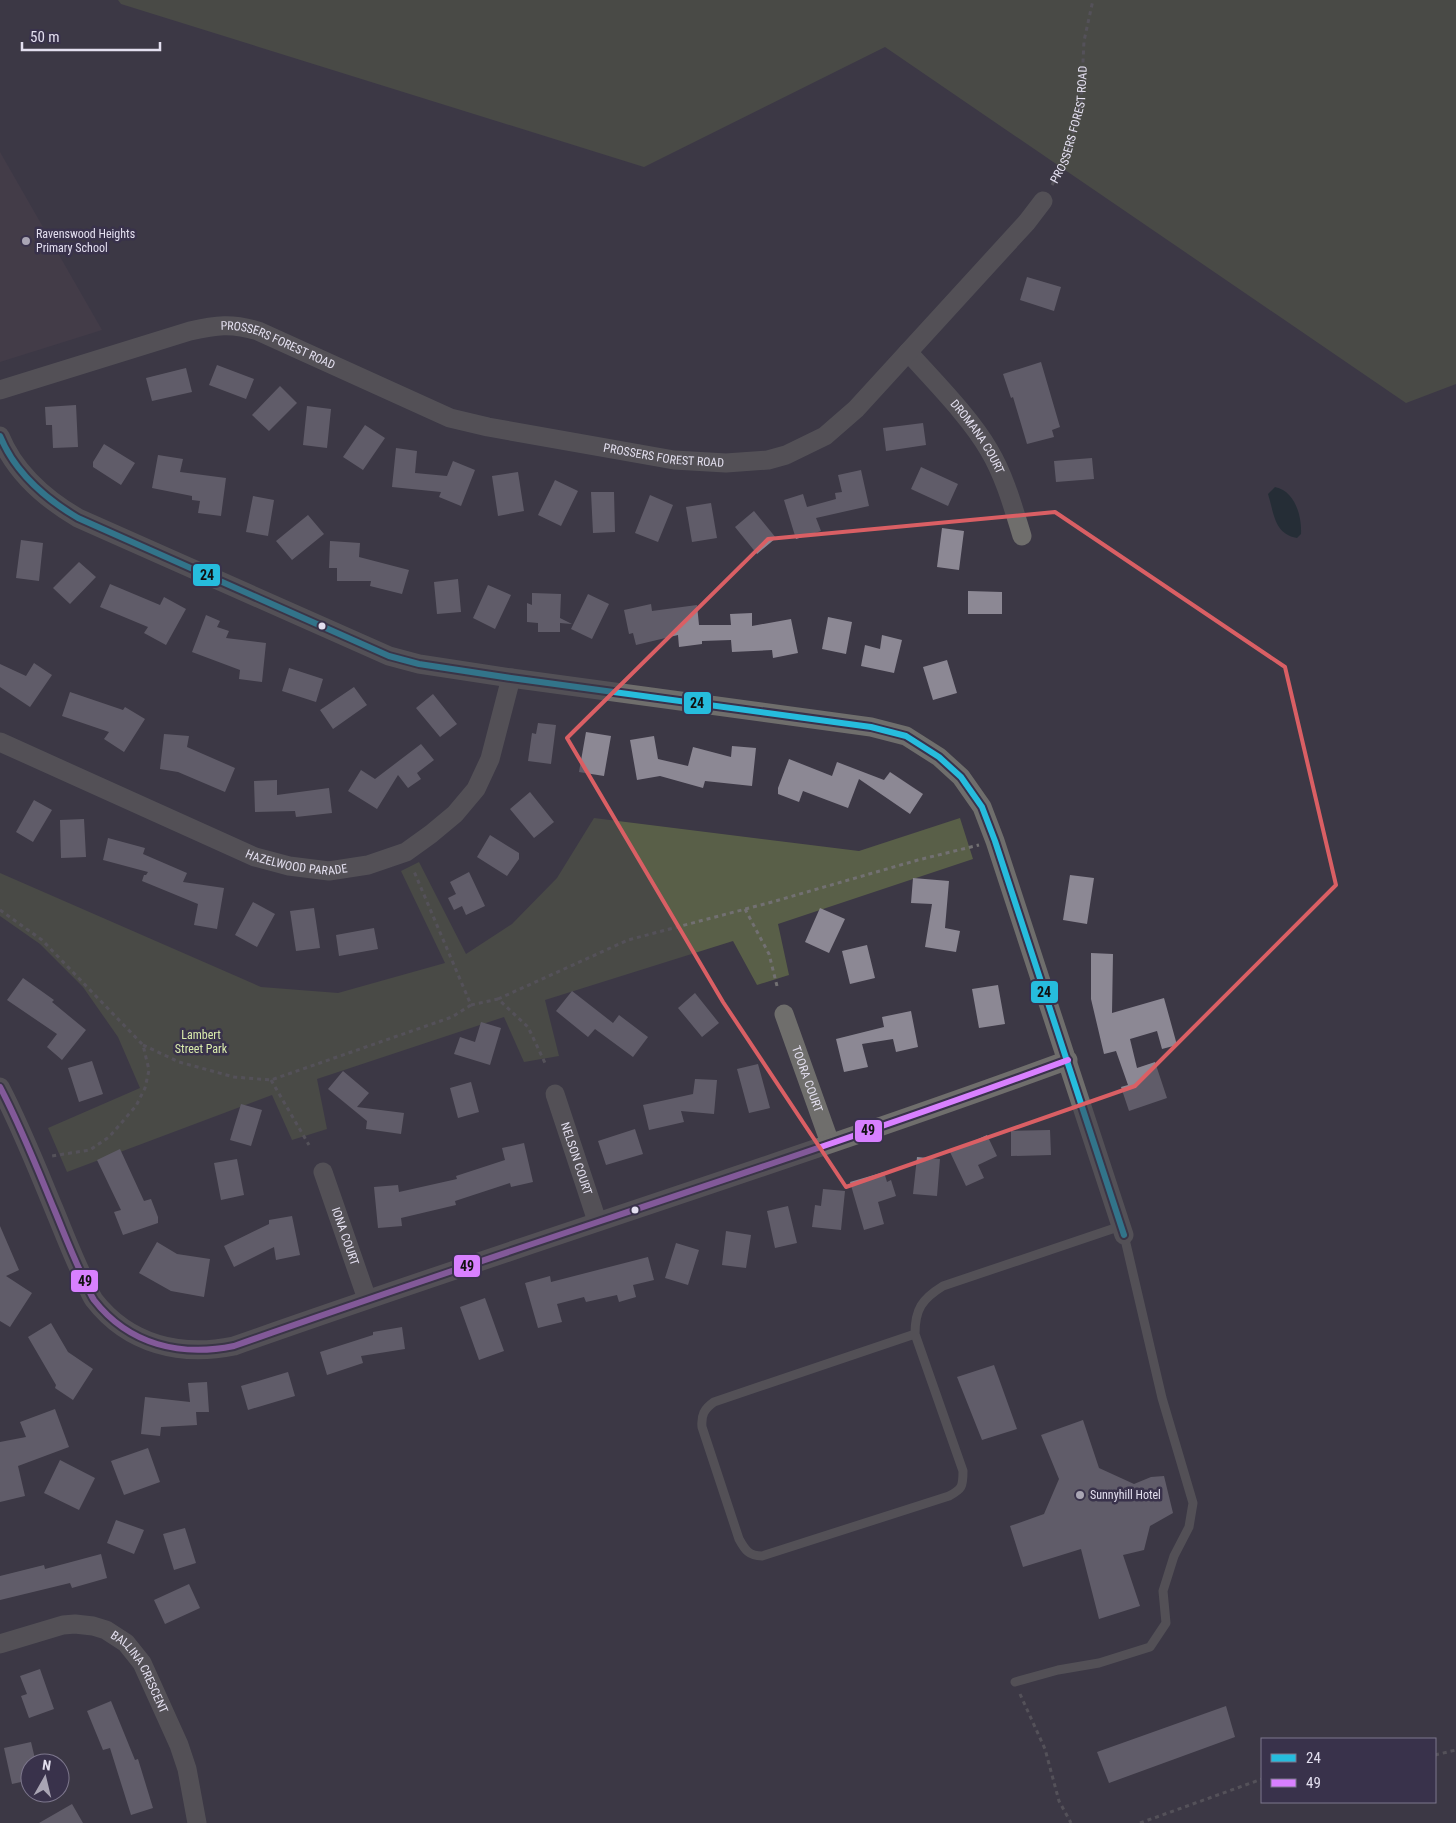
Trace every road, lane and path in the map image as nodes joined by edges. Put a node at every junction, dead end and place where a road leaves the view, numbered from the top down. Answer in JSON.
{"nodes":[{"id":1,"x":1093,"y":0,"type":"edge"},
{"id":2,"x":1043,"y":201,"type":"joint"},
{"id":3,"x":908,"y":352,"type":"junction"},
{"id":4,"x":0,"y":390,"type":"edge"},
{"id":5,"x":0,"y":436,"type":"edge"},
{"id":6,"x":1022,"y":536,"type":"dead end"},
{"id":7,"x":511,"y":678,"type":"junction"},
{"id":8,"x":0,"y":742,"type":"edge"},
{"id":9,"x":982,"y":844,"type":"dead end"},
{"id":10,"x":410,"y":861,"type":"dead end"},
{"id":11,"x":745,"y":909,"type":"junction"},
{"id":12,"x":0,"y":910,"type":"edge"},
{"id":13,"x":777,"y":986,"type":"dead end"},
{"id":14,"x":498,"y":998,"type":"junction"},
{"id":15,"x":472,"y":1005,"type":"junction"},
{"id":16,"x":784,"y":1014,"type":"dead end"},
{"id":17,"x":143,"y":1045,"type":"junction"},
{"id":18,"x":1068,"y":1060,"type":"junction"},
{"id":19,"x":546,"y":1065,"type":"dead end"},
{"id":20,"x":271,"y":1080,"type":"junction"},
{"id":21,"x":0,"y":1087,"type":"edge"},
{"id":22,"x":555,"y":1094,"type":"dead end"},
{"id":23,"x":830,"y":1143,"type":"junction"},
{"id":24,"x":309,"y":1145,"type":"dead end"},
{"id":25,"x":49,"y":1156,"type":"dead end"},
{"id":26,"x":323,"y":1172,"type":"dead end"},
{"id":27,"x":597,"y":1221,"type":"junction"},
{"id":28,"x":1123,"y":1231,"type":"junction"},
{"id":29,"x":367,"y":1299,"type":"junction"},
{"id":30,"x":915,"y":1334,"type":"junction"},
{"id":31,"x":0,"y":1644,"type":"edge"},
{"id":32,"x":1015,"y":1682,"type":"joint"},
{"id":33,"x":1456,"y":1750,"type":"edge"},
{"id":34,"x":1436,"y":1754,"type":"edge"},
{"id":35,"x":1261,"y":1779,"type":"edge"},
{"id":36,"x":198,"y":1823,"type":"edge"},
{"id":37,"x":1071,"y":1823,"type":"edge"},
{"id":38,"x":1140,"y":1823,"type":"edge"}],
"edges":[{"from":1,"to":2,"type":"path","name":"PROSSERS FOREST ROAD"},
{"from":2,"to":3,"type":"street","name":"PROSSERS FOREST ROAD"},
{"from":3,"to":4,"type":"street","name":"PROSSERS FOREST ROAD"},
{"from":3,"to":6,"type":"street","name":"DROMANA COURT"},
{"from":5,"to":7,"type":"street"},
{"from":7,"to":8,"type":"street","name":"HAZELWOOD PARADE"},
{"from":7,"to":18,"type":"street"},
{"from":9,"to":11,"type":"path"},
{"from":10,"to":15,"type":"path"},
{"from":11,"to":13,"type":"path"},
{"from":11,"to":14,"type":"path"},
{"from":12,"to":17,"type":"path"},
{"from":14,"to":15,"type":"path"},
{"from":14,"to":19,"type":"path"},
{"from":15,"to":20,"type":"path"},
{"from":16,"to":23,"type":"street","name":"TOORA COURT"},
{"from":17,"to":20,"type":"path"},
{"from":17,"to":25,"type":"path"},
{"from":18,"to":23,"type":"street"},
{"from":18,"to":28,"type":"street"},
{"from":20,"to":24,"type":"path"},
{"from":21,"to":29,"type":"street"},
{"from":22,"to":27,"type":"street","name":"NELSON COURT"},
{"from":23,"to":27,"type":"street"},
{"from":26,"to":29,"type":"street","name":"IONA COURT"},
{"from":27,"to":29,"type":"street"},
{"from":28,"to":30,"type":"lane"},
{"from":28,"to":32,"type":"lane"},
{"from":30,"to":30,"type":"lane"},
{"from":31,"to":36,"type":"street","name":"BALLINA CRESCENT"},
{"from":32,"to":37,"type":"path"},
{"from":33,"to":34,"type":"path"},
{"from":35,"to":38,"type":"path"}]}
